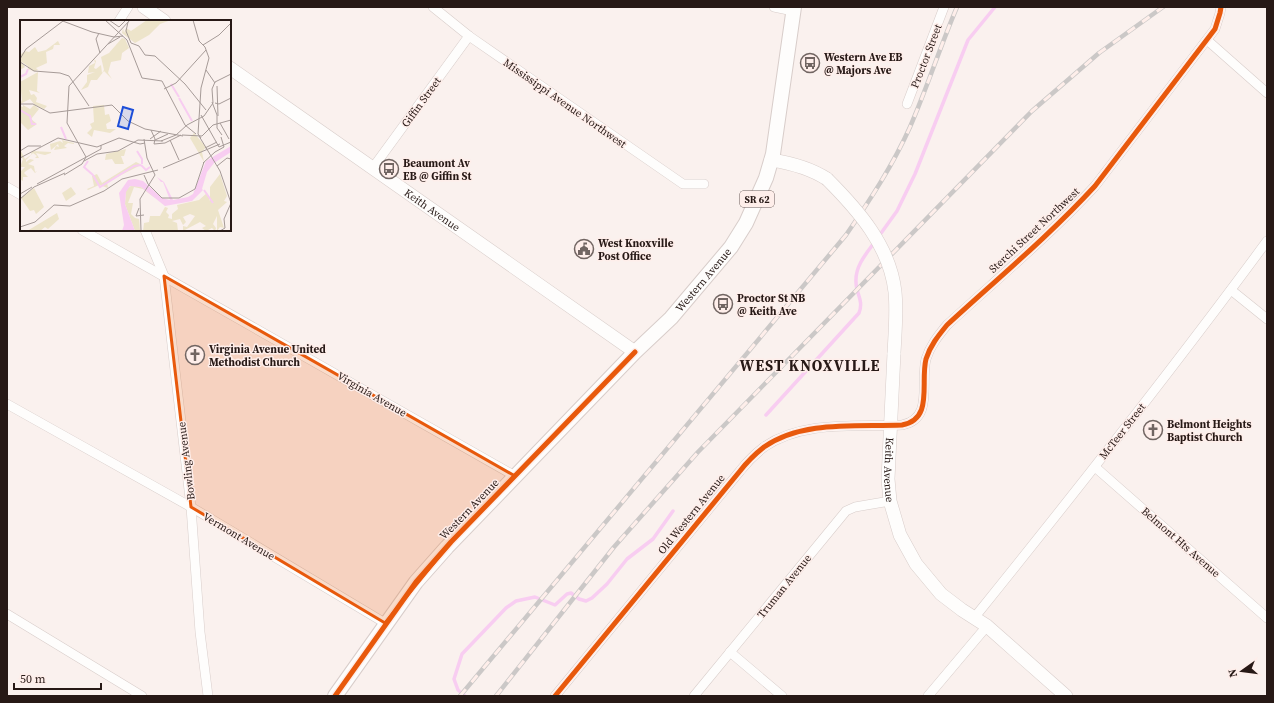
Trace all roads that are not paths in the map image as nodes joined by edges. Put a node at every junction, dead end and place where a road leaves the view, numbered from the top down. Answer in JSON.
{"nodes":[{"id":1,"x":128,"y":7,"type":"edge"},
{"id":2,"x":144,"y":7,"type":"edge"},
{"id":3,"x":433,"y":7,"type":"edge"},
{"id":4,"x":774,"y":7,"type":"edge"},
{"id":5,"x":944,"y":7,"type":"edge"},
{"id":6,"x":1221,"y":7,"type":"edge"},
{"id":7,"x":793,"y":9,"type":"edge"},
{"id":8,"x":446,"y":11,"type":"edge"},
{"id":9,"x":120,"y":20,"type":"edge"},
{"id":10,"x":163,"y":20,"type":"edge"},
{"id":11,"x":469,"y":36,"type":"junction"},
{"id":12,"x":1207,"y":40,"type":"junction"},
{"id":13,"x":231,"y":69,"type":"edge"},
{"id":14,"x":1267,"y":93,"type":"edge"},
{"id":15,"x":907,"y":104,"type":"dead end"},
{"id":16,"x":771,"y":160,"type":"junction"},
{"id":17,"x":372,"y":169,"type":"junction"},
{"id":18,"x":704,"y":184,"type":"dead end"},
{"id":19,"x":7,"y":187,"type":"edge"},
{"id":20,"x":20,"y":194,"type":"edge"},
{"id":21,"x":84,"y":231,"type":"edge"},
{"id":22,"x":145,"y":231,"type":"edge"},
{"id":23,"x":1267,"y":241,"type":"edge"},
{"id":24,"x":164,"y":276,"type":"junction"},
{"id":25,"x":1231,"y":290,"type":"junction"},
{"id":26,"x":1267,"y":319,"type":"edge"},
{"id":27,"x":636,"y":352,"type":"junction"},
{"id":28,"x":7,"y":404,"type":"edge"},
{"id":29,"x":890,"y":425,"type":"junction"},
{"id":30,"x":1094,"y":467,"type":"junction"},
{"id":31,"x":515,"y":476,"type":"junction"},
{"id":32,"x":890,"y":501,"type":"junction"},
{"id":33,"x":191,"y":507,"type":"junction"},
{"id":34,"x":7,"y":614,"type":"edge"},
{"id":35,"x":974,"y":618,"type":"junction"},
{"id":36,"x":1267,"y":618,"type":"edge"},
{"id":37,"x":385,"y":623,"type":"junction"},
{"id":38,"x":986,"y":626,"type":"junction"},
{"id":39,"x":730,"y":652,"type":"junction"},
{"id":40,"x":142,"y":696,"type":"edge"},
{"id":41,"x":208,"y":696,"type":"edge"},
{"id":42,"x":335,"y":696,"type":"edge"},
{"id":43,"x":555,"y":696,"type":"edge"},
{"id":44,"x":694,"y":696,"type":"edge"},
{"id":45,"x":782,"y":696,"type":"edge"},
{"id":46,"x":928,"y":696,"type":"edge"},
{"id":47,"x":1066,"y":696,"type":"edge"}],
"edges":[{"from":1,"to":9,"type":"street"},
{"from":2,"to":10,"type":"street"},
{"from":3,"to":8,"type":"street","name":"Mississippi Avenue Northwest"},
{"from":4,"to":7,"type":"street"},
{"from":5,"to":15,"type":"street","name":"Proctor Street"},
{"from":6,"to":12,"type":"street","name":"Sterchi Street Northwest"},
{"from":7,"to":16,"type":"main road","name":"Western Avenue","number":"SR 62"},
{"from":8,"to":11,"type":"street","name":"Mississippi Avenue Northwest"},
{"from":11,"to":17,"type":"street","name":"Giffin Street"},
{"from":11,"to":18,"type":"street","name":"Mississippi Avenue Northwest"},
{"from":12,"to":14,"type":"street"},
{"from":12,"to":29,"type":"street","name":"Sterchi Street Northwest"},
{"from":13,"to":17,"type":"street","name":"Keith Avenue"},
{"from":16,"to":27,"type":"main road","name":"Western Avenue","number":"SR 62"},
{"from":16,"to":29,"type":"street","name":"Keith Avenue","bridge":true},
{"from":17,"to":27,"type":"street","name":"Keith Avenue"},
{"from":19,"to":20,"type":"street"},
{"from":21,"to":24,"type":"street","name":"Virginia Avenue"},
{"from":22,"to":24,"type":"street","name":"Bowling Avenue"},
{"from":23,"to":25,"type":"street","name":"McTeer Street"},
{"from":24,"to":31,"type":"street","name":"Virginia Avenue"},
{"from":24,"to":33,"type":"street","name":"Bowling Avenue"},
{"from":25,"to":26,"type":"street"},
{"from":25,"to":30,"type":"street","name":"McTeer Street"},
{"from":27,"to":31,"type":"main road","name":"Western Avenue","number":"SR 62"},
{"from":28,"to":33,"type":"street","name":"Vermont Avenue"},
{"from":29,"to":32,"type":"street","name":"Keith Avenue"},
{"from":29,"to":43,"type":"street","name":"Old Western Avenue"},
{"from":30,"to":35,"type":"street","name":"McTeer Street"},
{"from":30,"to":36,"type":"street","name":"Belmont Hts Avenue"},
{"from":31,"to":37,"type":"main road","name":"Western Avenue","number":"SR 62"},
{"from":32,"to":35,"type":"street","name":"Keith Avenue"},
{"from":32,"to":39,"type":"street","name":"Truman Avenue"},
{"from":33,"to":37,"type":"street","name":"Vermont Avenue"},
{"from":33,"to":41,"type":"street","name":"Bowling Avenue"},
{"from":34,"to":40,"type":"street"},
{"from":35,"to":38,"type":"street","name":"Keith Avenue"},
{"from":37,"to":42,"type":"main road","name":"Western Avenue","number":"SR 62"},
{"from":38,"to":46,"type":"street"},
{"from":38,"to":47,"type":"street","name":"Keith Avenue"},
{"from":39,"to":44,"type":"street","name":"Truman Avenue"},
{"from":39,"to":45,"type":"street"}]}
